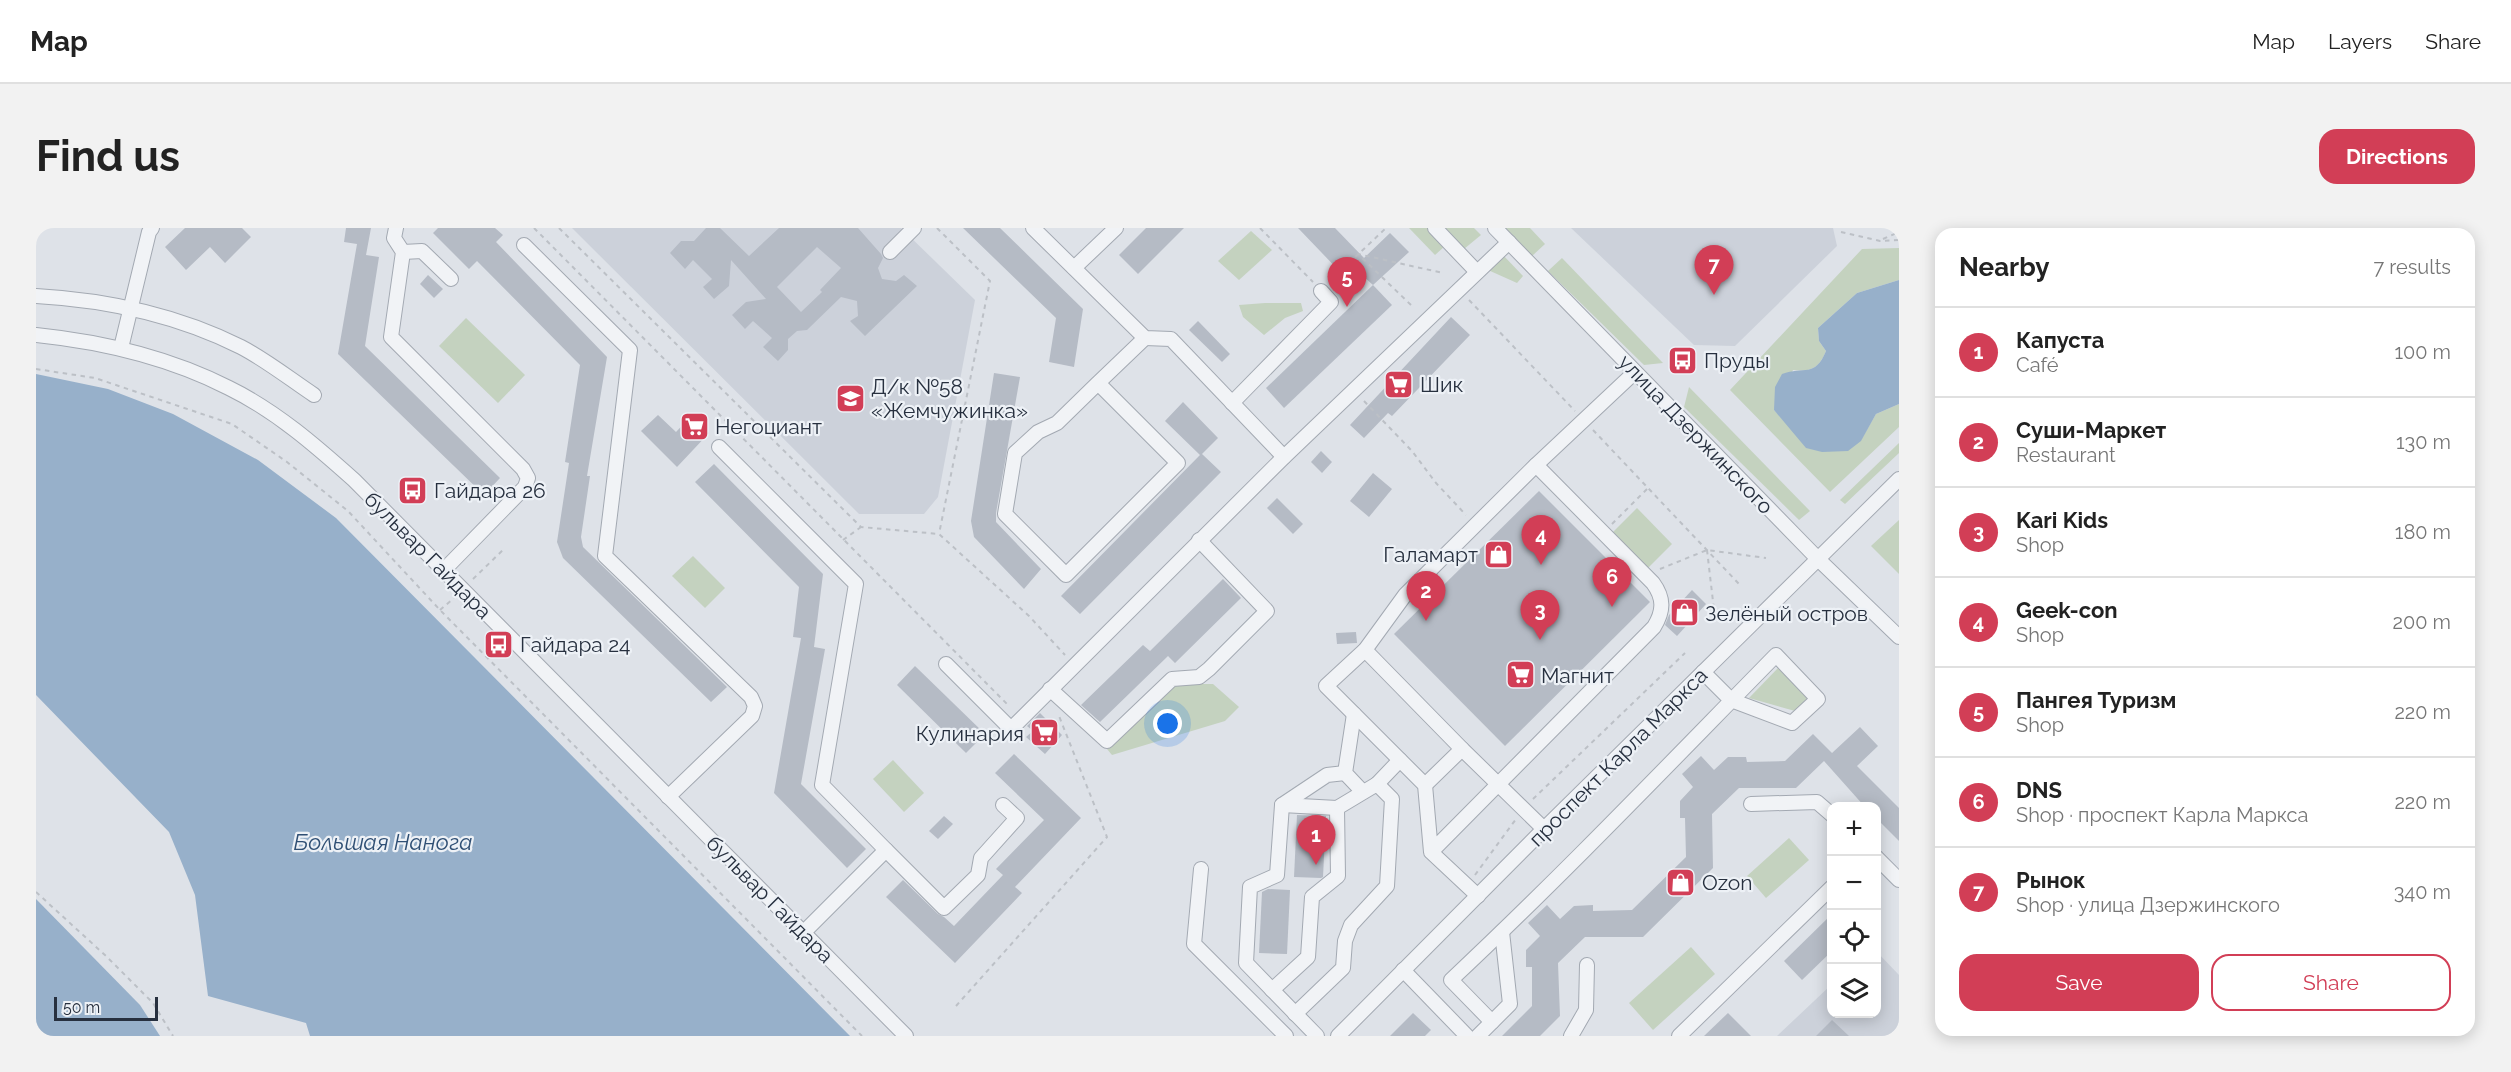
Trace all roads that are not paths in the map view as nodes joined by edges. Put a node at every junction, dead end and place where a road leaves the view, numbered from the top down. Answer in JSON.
{"nodes":[{"id":1,"x":152,"y":228,"type":"edge"},
{"id":2,"x":396,"y":228,"type":"edge"},
{"id":3,"x":914,"y":228,"type":"edge"},
{"id":4,"x":1033,"y":228,"type":"edge"},
{"id":5,"x":1116,"y":228,"type":"edge"},
{"id":6,"x":1435,"y":228,"type":"edge"},
{"id":7,"x":1496,"y":228,"type":"edge"},
{"id":8,"x":1509,"y":242,"type":"junction"},
{"id":9,"x":524,"y":245,"type":"dead end"},
{"id":10,"x":403,"y":252,"type":"junction"},
{"id":11,"x":890,"y":252,"type":"dead end"},
{"id":12,"x":1074,"y":268,"type":"junction"},
{"id":13,"x":1477,"y":272,"type":"junction"},
{"id":14,"x":451,"y":279,"type":"dead end"},
{"id":15,"x":1321,"y":291,"type":"road end"},
{"id":16,"x":36,"y":296,"type":"edge"},
{"id":17,"x":131,"y":308,"type":"junction"},
{"id":18,"x":36,"y":335,"type":"edge"},
{"id":19,"x":1145,"y":338,"type":"junction"},
{"id":20,"x":121,"y":348,"type":"junction"},
{"id":21,"x":1635,"y":372,"type":"junction"},
{"id":22,"x":1098,"y":383,"type":"junction"},
{"id":23,"x":314,"y":395,"type":"dead end"},
{"id":24,"x":1232,"y":403,"type":"junction"},
{"id":25,"x":719,"y":447,"type":"dead end"},
{"id":26,"x":1284,"y":457,"type":"junction"},
{"id":27,"x":1536,"y":465,"type":"junction"},
{"id":28,"x":1899,"y":479,"type":"edge"},
{"id":29,"x":1199,"y":540,"type":"junction"},
{"id":30,"x":1818,"y":559,"type":"junction"},
{"id":31,"x":443,"y":571,"type":"junction"},
{"id":32,"x":1899,"y":637,"type":"edge"},
{"id":33,"x":1365,"y":650,"type":"junction"},
{"id":34,"x":946,"y":664,"type":"dead end"},
{"id":35,"x":1703,"y":672,"type":"junction"},
{"id":36,"x":1050,"y":689,"type":"junction"},
{"id":37,"x":1731,"y":700,"type":"junction"},
{"id":38,"x":1354,"y":714,"type":"junction"},
{"id":39,"x":1462,"y":749,"type":"junction"},
{"id":40,"x":1400,"y":760,"type":"junction"},
{"id":41,"x":1345,"y":773,"type":"junction"},
{"id":42,"x":1377,"y":784,"type":"junction"},
{"id":43,"x":1498,"y":784,"type":"junction"},
{"id":44,"x":1425,"y":785,"type":"junction"},
{"id":45,"x":1362,"y":791,"type":"junction"},
{"id":46,"x":668,"y":797,"type":"junction"},
{"id":47,"x":1751,"y":804,"type":"dead end"},
{"id":48,"x":1003,"y":805,"type":"dead end"},
{"id":49,"x":1282,"y":805,"type":"junction"},
{"id":50,"x":1337,"y":808,"type":"junction"},
{"id":51,"x":1827,"y":811,"type":"edge"},
{"id":52,"x":1544,"y":829,"type":"junction"},
{"id":53,"x":886,"y":850,"type":"junction"},
{"id":54,"x":1431,"y":852,"type":"junction"},
{"id":55,"x":1881,"y":862,"type":"edge"},
{"id":56,"x":1201,"y":869,"type":"dead end"},
{"id":57,"x":1899,"y":880,"type":"edge"},
{"id":58,"x":1472,"y":891,"type":"junction"},
{"id":59,"x":1827,"y":892,"type":"edge"},
{"id":60,"x":804,"y":932,"type":"junction"},
{"id":61,"x":1502,"y":932,"type":"junction"},
{"id":62,"x":1587,"y":965,"type":"dead end"},
{"id":63,"x":1403,"y":970,"type":"junction"},
{"id":64,"x":1272,"y":990,"type":"junction"},
{"id":65,"x":1295,"y":1014,"type":"junction"},
{"id":66,"x":1492,"y":1022,"type":"junction"},
{"id":67,"x":906,"y":1036,"type":"edge"},
{"id":68,"x":1286,"y":1036,"type":"edge"},
{"id":69,"x":1317,"y":1036,"type":"edge"},
{"id":70,"x":1338,"y":1036,"type":"edge"},
{"id":71,"x":1467,"y":1036,"type":"edge"},
{"id":72,"x":1478,"y":1036,"type":"edge"},
{"id":73,"x":1571,"y":1036,"type":"edge"},
{"id":74,"x":1679,"y":1036,"type":"edge"}],
"edges":[{"from":1,"to":17,"type":"street"},
{"from":2,"to":10,"type":"street"},
{"from":3,"to":11,"type":"street"},
{"from":4,"to":12,"type":"street"},
{"from":5,"to":12,"type":"street"},
{"from":6,"to":13,"type":"street"},
{"from":7,"to":8,"type":"street","name":"улица Дзержинского"},
{"from":8,"to":13,"type":"street"},
{"from":8,"to":21,"type":"street","name":"улица Дзержинского"},
{"from":9,"to":46,"type":"street"},
{"from":10,"to":14,"type":"street"},
{"from":10,"to":31,"type":"street"},
{"from":12,"to":19,"type":"street"},
{"from":13,"to":26,"type":"street"},
{"from":15,"to":24,"type":"street"},
{"from":16,"to":17,"type":"street"},
{"from":17,"to":20,"type":"street"},
{"from":17,"to":23,"type":"street"},
{"from":18,"to":20,"type":"street","name":"бульвар Гайдара"},
{"from":19,"to":22,"type":"street"},
{"from":19,"to":24,"type":"street"},
{"from":20,"to":31,"type":"street","name":"бульвар Гайдара"},
{"from":21,"to":27,"type":"street"},
{"from":21,"to":30,"type":"street","name":"улица Дзержинского"},
{"from":22,"to":22,"type":"street"},
{"from":24,"to":26,"type":"street"},
{"from":25,"to":53,"type":"street"},
{"from":26,"to":29,"type":"street"},
{"from":27,"to":33,"type":"street"},
{"from":27,"to":43,"type":"street"},
{"from":28,"to":30,"type":"street","name":"проспект Карла Маркса"},
{"from":29,"to":36,"type":"street"},
{"from":29,"to":36,"type":"street"},
{"from":30,"to":32,"type":"street","name":"улица Дзержинского"},
{"from":30,"to":35,"type":"street","name":"проспект Карла Маркса"},
{"from":31,"to":46,"type":"street","name":"бульвар Гайдара"},
{"from":33,"to":38,"type":"street"},
{"from":33,"to":39,"type":"street"},
{"from":34,"to":36,"type":"street"},
{"from":35,"to":37,"type":"street"},
{"from":35,"to":52,"type":"street","name":"проспект Карла Маркса"},
{"from":37,"to":37,"type":"street"},
{"from":37,"to":61,"type":"street"},
{"from":38,"to":40,"type":"street"},
{"from":38,"to":41,"type":"street"},
{"from":39,"to":43,"type":"street"},
{"from":39,"to":44,"type":"street"},
{"from":40,"to":42,"type":"street"},
{"from":40,"to":44,"type":"street"},
{"from":41,"to":45,"type":"street"},
{"from":41,"to":49,"type":"street"},
{"from":42,"to":45,"type":"street"},
{"from":42,"to":65,"type":"street"},
{"from":43,"to":52,"type":"street"},
{"from":43,"to":54,"type":"street"},
{"from":44,"to":54,"type":"street"},
{"from":45,"to":50,"type":"street"},
{"from":46,"to":60,"type":"street","name":"бульвар Гайдара"},
{"from":47,"to":51,"type":"street"},
{"from":48,"to":53,"type":"street"},
{"from":49,"to":50,"type":"street"},
{"from":49,"to":64,"type":"street"},
{"from":50,"to":64,"type":"street"},
{"from":52,"to":58,"type":"street","name":"проспект Карла Маркса"},
{"from":53,"to":60,"type":"street"},
{"from":54,"to":58,"type":"street"},
{"from":55,"to":57,"type":"street"},
{"from":56,"to":68,"type":"street"},
{"from":58,"to":63,"type":"street","name":"проспект Карла Маркса"},
{"from":59,"to":74,"type":"street"},
{"from":60,"to":67,"type":"street","name":"бульвар Гайдара"},
{"from":61,"to":66,"type":"street"},
{"from":61,"to":66,"type":"street"},
{"from":62,"to":73,"type":"street"},
{"from":63,"to":70,"type":"street","name":"проспект Карла Маркса"},
{"from":63,"to":71,"type":"street"},
{"from":64,"to":65,"type":"street"},
{"from":65,"to":69,"type":"street"},
{"from":66,"to":72,"type":"street"}]}
